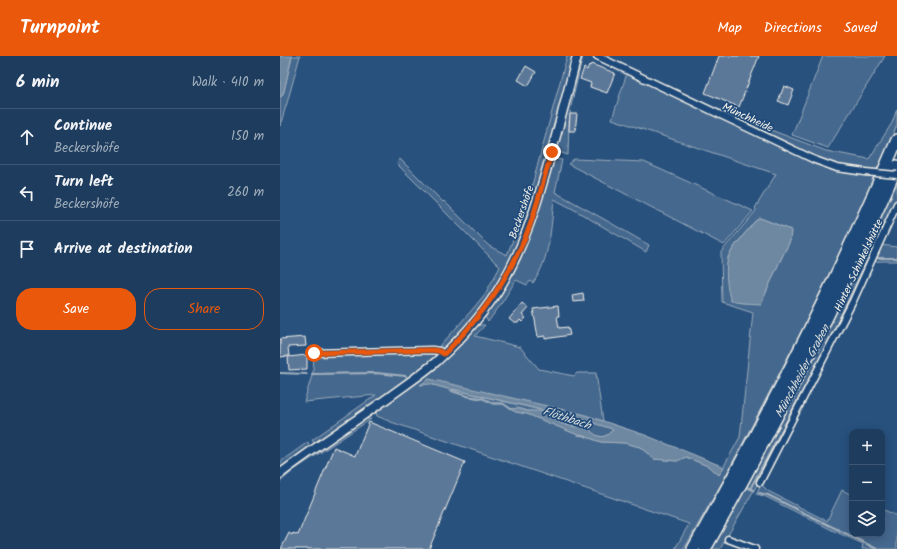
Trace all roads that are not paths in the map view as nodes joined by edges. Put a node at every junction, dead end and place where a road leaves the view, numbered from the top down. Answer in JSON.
{"nodes":[{"id":1,"x":577,"y":56,"type":"edge"},
{"id":2,"x":597,"y":56,"type":"edge"},
{"id":3,"x":897,"y":140,"type":"edge"},
{"id":4,"x":897,"y":166,"type":"edge"},
{"id":5,"x":897,"y":175,"type":"edge"},
{"id":6,"x":897,"y":204,"type":"edge"},
{"id":7,"x":313,"y":353,"type":"dead end"},
{"id":8,"x":444,"y":354,"type":"junction"},
{"id":9,"x":744,"y":468,"type":"junction"},
{"id":10,"x":280,"y":474,"type":"edge"},
{"id":11,"x":760,"y":482,"type":"dead end"},
{"id":12,"x":732,"y":490,"type":"junction"},
{"id":13,"x":728,"y":540,"type":"dead end"},
{"id":14,"x":693,"y":549,"type":"edge"},
{"id":15,"x":705,"y":549,"type":"edge"},
{"id":16,"x":755,"y":549,"type":"edge"}],
"edges":[{"from":1,"to":8,"type":"street","name":"Beckershöfe"},
{"from":2,"to":5,"type":"street","name":"Münchheide","bridge":true},
{"from":3,"to":9,"type":"highway"},
{"from":4,"to":9,"type":"highway"},
{"from":6,"to":11,"type":"street","name":"Hinter Schinkelshütte"},
{"from":7,"to":8,"type":"street"},
{"from":8,"to":10,"type":"street","name":"Beckershöfe"},
{"from":9,"to":12,"type":"highway"},
{"from":12,"to":14,"type":"highway"},
{"from":12,"to":15,"type":"highway"},
{"from":13,"to":16,"type":"street"}]}
